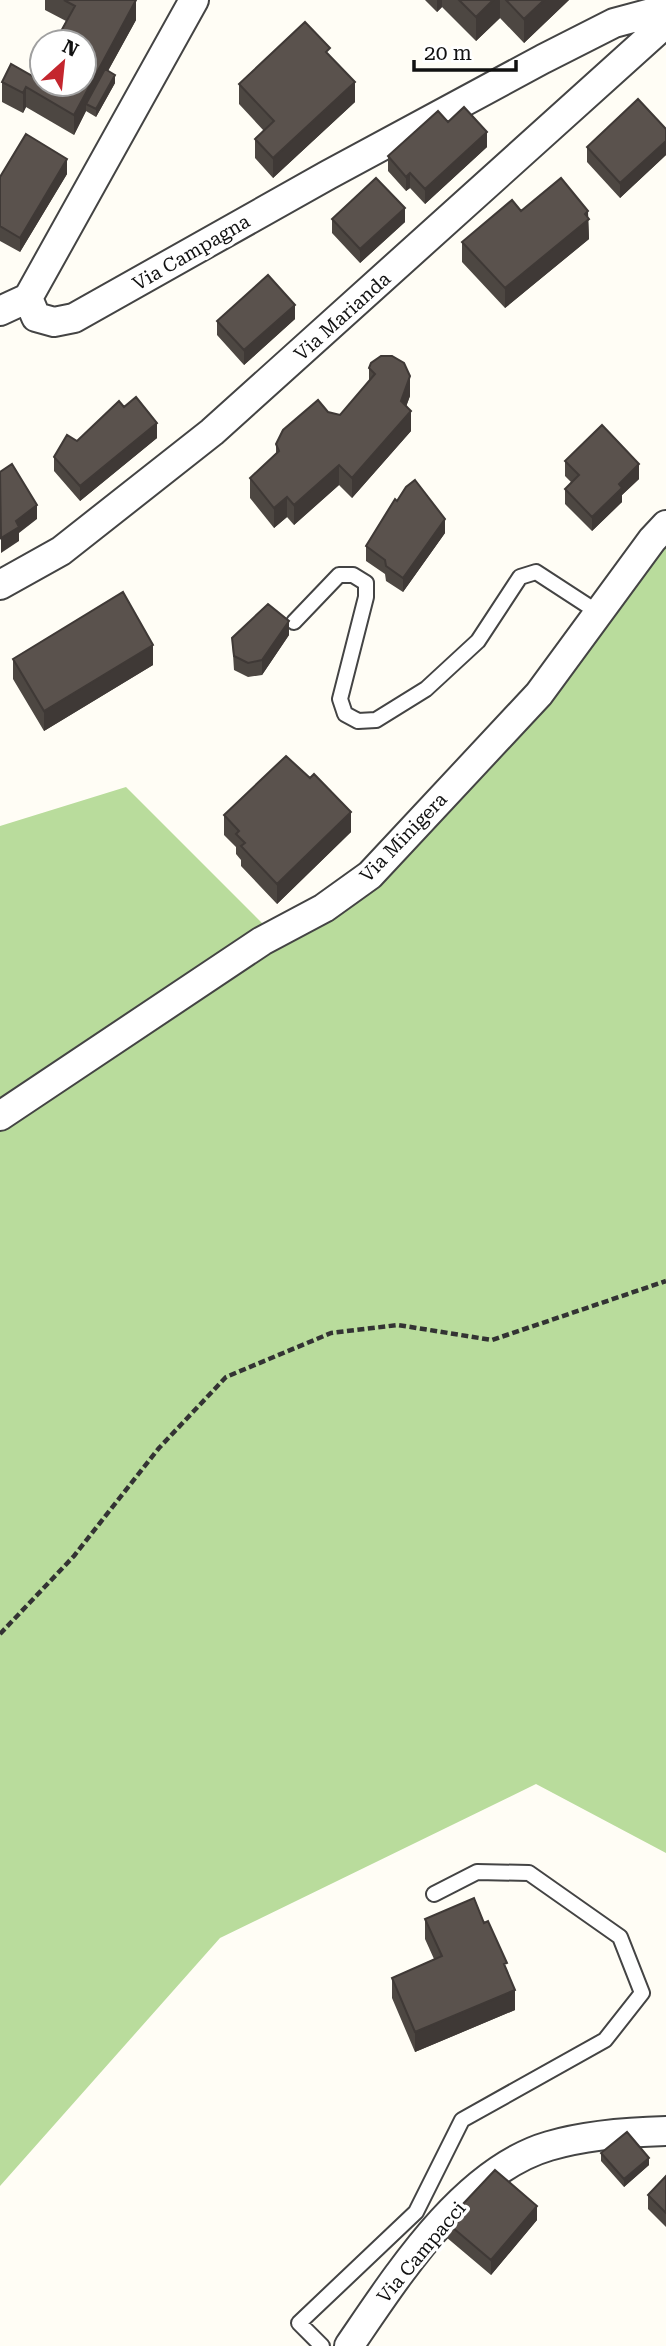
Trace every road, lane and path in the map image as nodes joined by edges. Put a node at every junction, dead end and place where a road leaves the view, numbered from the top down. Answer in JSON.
{"nodes":[{"id":1,"x":194,"y":0,"type":"edge"},
{"id":2,"x":666,"y":9,"type":"edge"},
{"id":3,"x":666,"y":23,"type":"edge"},
{"id":4,"x":28,"y":298,"type":"junction"},
{"id":5,"x":0,"y":311,"type":"edge"},
{"id":6,"x":666,"y":525,"type":"edge"},
{"id":7,"x":0,"y":585,"type":"edge"},
{"id":8,"x":599,"y":612,"type":"junction"},
{"id":9,"x":294,"y":622,"type":"dead end"},
{"id":10,"x":0,"y":1116,"type":"edge"},
{"id":11,"x":666,"y":1281,"type":"edge"},
{"id":12,"x":0,"y":1634,"type":"edge"},
{"id":13,"x":434,"y":1894,"type":"dead end"},
{"id":14,"x":666,"y":2131,"type":"edge"},
{"id":15,"x":321,"y":2346,"type":"edge"},
{"id":16,"x":349,"y":2346,"type":"edge"}],
"edges":[{"from":1,"to":4,"type":"street"},
{"from":2,"to":4,"type":"street","name":"Via Campagna"},
{"from":3,"to":7,"type":"street","name":"Via Marianda"},
{"from":4,"to":5,"type":"street"},
{"from":6,"to":8,"type":"street","name":"Via Minigera"},
{"from":8,"to":9,"type":"lane"},
{"from":8,"to":10,"type":"street","name":"Via Minigera"},
{"from":11,"to":12,"type":"path"},
{"from":13,"to":15,"type":"lane"},
{"from":14,"to":16,"type":"street","name":"Via Campacci"}]}
